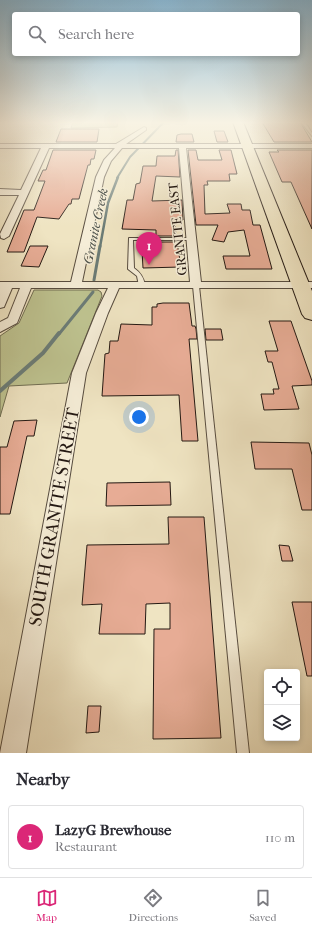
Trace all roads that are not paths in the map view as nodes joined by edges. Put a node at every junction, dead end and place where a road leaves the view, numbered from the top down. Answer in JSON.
{"nodes":[{"id":1,"x":41,"y":157,"type":"edge"},
{"id":2,"x":111,"y":157,"type":"edge"},
{"id":3,"x":183,"y":157,"type":"edge"},
{"id":4,"x":253,"y":157,"type":"edge"},
{"id":5,"x":0,"y":192,"type":"edge"},
{"id":6,"x":24,"y":193,"type":"junction"},
{"id":7,"x":4,"y":236,"type":"dead end"},
{"id":8,"x":192,"y":239,"type":"junction"},
{"id":9,"x":4,"y":285,"type":"edge"},
{"id":10,"x":27,"y":285,"type":"junction"},
{"id":11,"x":76,"y":285,"type":"junction"},
{"id":12,"x":306,"y":285,"type":"edge"},
{"id":13,"x":115,"y":286,"type":"junction"},
{"id":14,"x":142,"y":286,"type":"junction"},
{"id":15,"x":196,"y":286,"type":"junction"},
{"id":16,"x":0,"y":304,"type":"edge"},
{"id":17,"x":312,"y":314,"type":"edge"},
{"id":18,"x":0,"y":328,"type":"edge"},
{"id":19,"x":13,"y":753,"type":"edge"},
{"id":20,"x":243,"y":753,"type":"edge"}],
"edges":[{"from":1,"to":6,"type":"street"},
{"from":2,"to":11,"type":"street"},
{"from":3,"to":8,"type":"street","name":"GRANITE EAST"},
{"from":4,"to":12,"type":"main road"},
{"from":5,"to":6,"type":"street"},
{"from":6,"to":7,"type":"street"},
{"from":8,"to":14,"type":"lane"},
{"from":8,"to":15,"type":"street","name":"GRANITE EAST"},
{"from":9,"to":10,"type":"street"},
{"from":9,"to":16,"type":"street"},
{"from":10,"to":11,"type":"street"},
{"from":10,"to":18,"type":"street"},
{"from":11,"to":13,"type":"street"},
{"from":12,"to":15,"type":"street"},
{"from":12,"to":17,"type":"main road"},
{"from":13,"to":14,"type":"street"},
{"from":13,"to":19,"type":"street","name":"SOUTH GRANITE STREET"},
{"from":14,"to":15,"type":"street"},
{"from":15,"to":20,"type":"lane"}]}
